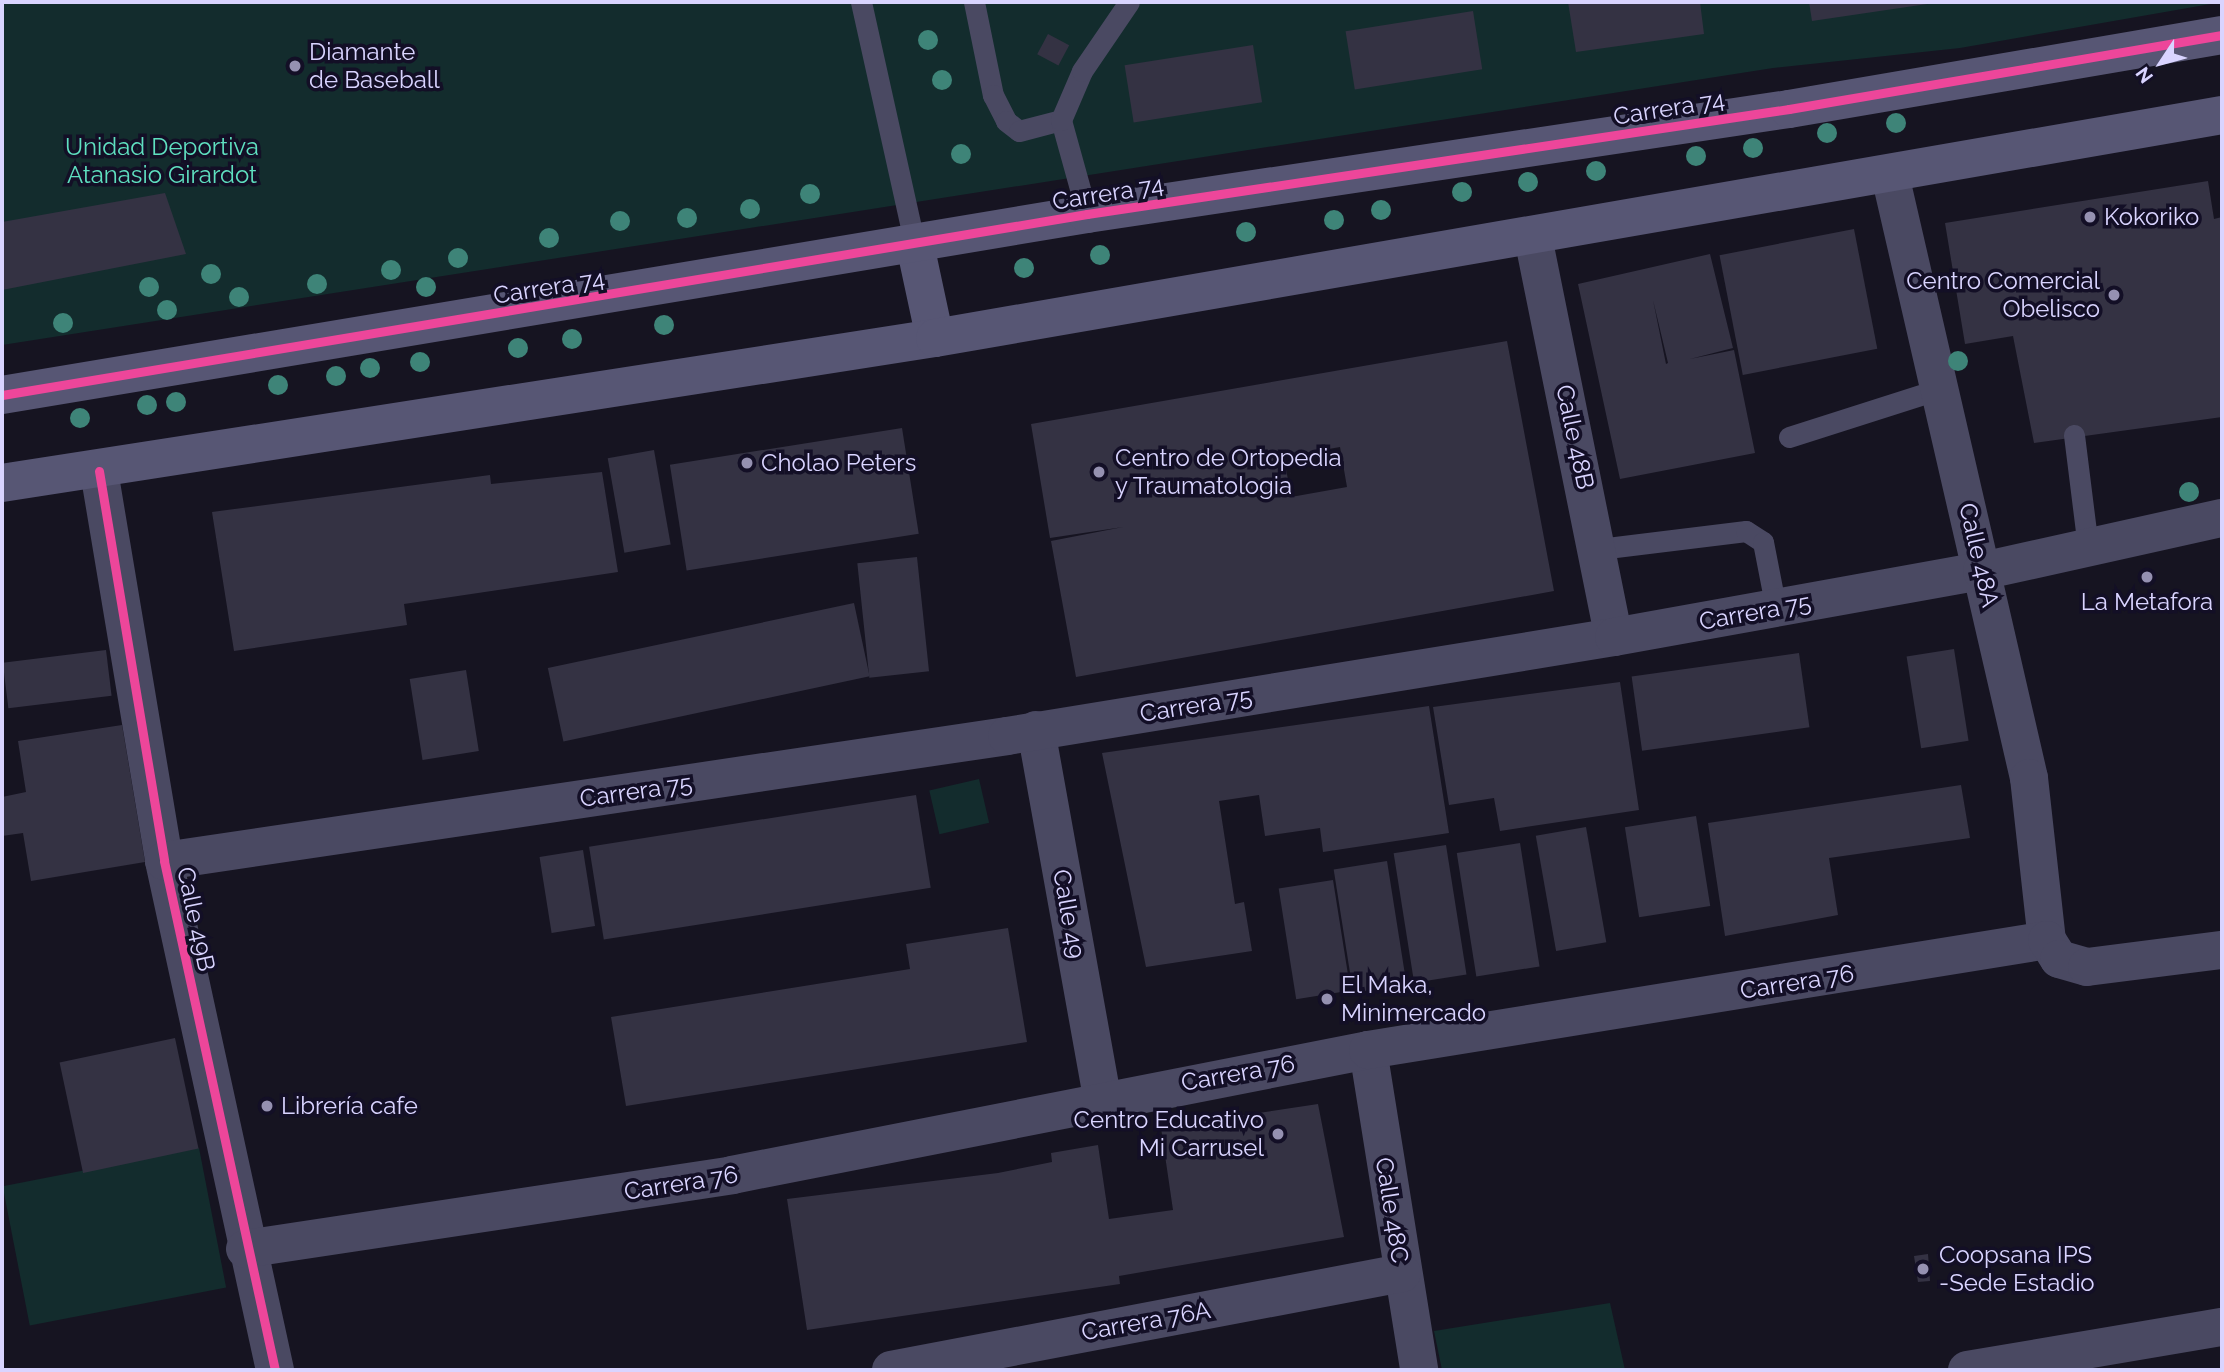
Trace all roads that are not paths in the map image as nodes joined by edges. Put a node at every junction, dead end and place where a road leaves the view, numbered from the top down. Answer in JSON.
{"nodes":[{"id":1,"x":861,"y":2,"type":"edge"},
{"id":2,"x":974,"y":2,"type":"edge"},
{"id":3,"x":1129,"y":2,"type":"edge"},
{"id":4,"x":2222,"y":35,"type":"edge"},
{"id":5,"x":2222,"y":115,"type":"edge"},
{"id":6,"x":1060,"y":121,"type":"junction"},
{"id":7,"x":1890,"y":175,"type":"junction"},
{"id":8,"x":1087,"y":214,"type":"junction"},
{"id":9,"x":1533,"y":237,"type":"junction"},
{"id":10,"x":915,"y":245,"type":"junction"},
{"id":11,"x":934,"y":338,"type":"junction"},
{"id":12,"x":1939,"y":390,"type":"junction"},
{"id":13,"x":2,"y":396,"type":"edge"},
{"id":14,"x":2074,"y":435,"type":"dead end"},
{"id":15,"x":1789,"y":437,"type":"dead end"},
{"id":16,"x":99,"y":471,"type":"junction"},
{"id":17,"x":2,"y":483,"type":"edge"},
{"id":18,"x":2222,"y":518,"type":"edge"},
{"id":19,"x":2088,"y":548,"type":"junction"},
{"id":20,"x":1599,"y":549,"type":"junction"},
{"id":21,"x":1982,"y":571,"type":"junction"},
{"id":22,"x":1776,"y":609,"type":"junction"},
{"id":23,"x":1614,"y":637,"type":"junction"},
{"id":24,"x":1036,"y":730,"type":"junction"},
{"id":25,"x":164,"y":861,"type":"junction"},
{"id":26,"x":2046,"y":940,"type":"junction"},
{"id":27,"x":2222,"y":950,"type":"edge"},
{"id":28,"x":1368,"y":1049,"type":"junction"},
{"id":29,"x":1102,"y":1098,"type":"junction"},
{"id":30,"x":246,"y":1249,"type":"junction"},
{"id":31,"x":1402,"y":1273,"type":"junction"},
{"id":32,"x":2222,"y":1327,"type":"edge"},
{"id":33,"x":1058,"y":1353,"type":"edge"},
{"id":34,"x":2061,"y":1364,"type":"edge"},
{"id":35,"x":275,"y":1370,"type":"edge"},
{"id":36,"x":891,"y":1370,"type":"edge"},
{"id":37,"x":1419,"y":1370,"type":"edge"},
{"id":38,"x":1967,"y":1370,"type":"edge"}],
"edges":[{"from":1,"to":10,"type":"lane"},
{"from":2,"to":6,"type":"lane"},
{"from":3,"to":6,"type":"lane"},
{"from":4,"to":8,"type":"main road","name":"Carrera 74"},
{"from":5,"to":7,"type":"main road"},
{"from":6,"to":8,"type":"lane"},
{"from":7,"to":9,"type":"main road"},
{"from":7,"to":12,"type":"street","name":"Calle 48A"},
{"from":8,"to":10,"type":"main road","name":"Carrera 74"},
{"from":9,"to":11,"type":"main road"},
{"from":9,"to":20,"type":"street","name":"Calle 48B"},
{"from":10,"to":11,"type":"main road"},
{"from":10,"to":13,"type":"main road","name":"Carrera 74"},
{"from":11,"to":16,"type":"main road"},
{"from":12,"to":15,"type":"lane"},
{"from":12,"to":21,"type":"street","name":"Calle 48A"},
{"from":14,"to":19,"type":"lane"},
{"from":16,"to":17,"type":"main road"},
{"from":16,"to":25,"type":"street","name":"Calle 49B"},
{"from":18,"to":19,"type":"street","name":"Carrera 75"},
{"from":19,"to":21,"type":"street","name":"Carrera 75"},
{"from":20,"to":22,"type":"lane"},
{"from":20,"to":23,"type":"street","name":"Calle 48B"},
{"from":21,"to":22,"type":"street","name":"Carrera 75"},
{"from":21,"to":26,"type":"street","name":"Calle 48A"},
{"from":22,"to":23,"type":"street","name":"Carrera 75"},
{"from":23,"to":24,"type":"street","name":"Carrera 75"},
{"from":24,"to":25,"type":"street","name":"Carrera 75"},
{"from":24,"to":29,"type":"street","name":"Calle 49"},
{"from":25,"to":30,"type":"street","name":"Calle 49B"},
{"from":26,"to":27,"type":"street"},
{"from":26,"to":28,"type":"street","name":"Carrera 76"},
{"from":28,"to":29,"type":"street","name":"Carrera 76"},
{"from":28,"to":31,"type":"street","name":"Calle 48C"},
{"from":29,"to":30,"type":"street","name":"Carrera 76"},
{"from":30,"to":35,"type":"street","name":"Calle 49B"},
{"from":31,"to":33,"type":"street","name":"Carrera 76A"},
{"from":31,"to":37,"type":"street","name":"Calle 48C"},
{"from":32,"to":34,"type":"street"},
{"from":33,"to":36,"type":"street","name":"Carrera 76A"},
{"from":34,"to":38,"type":"street"}]}
